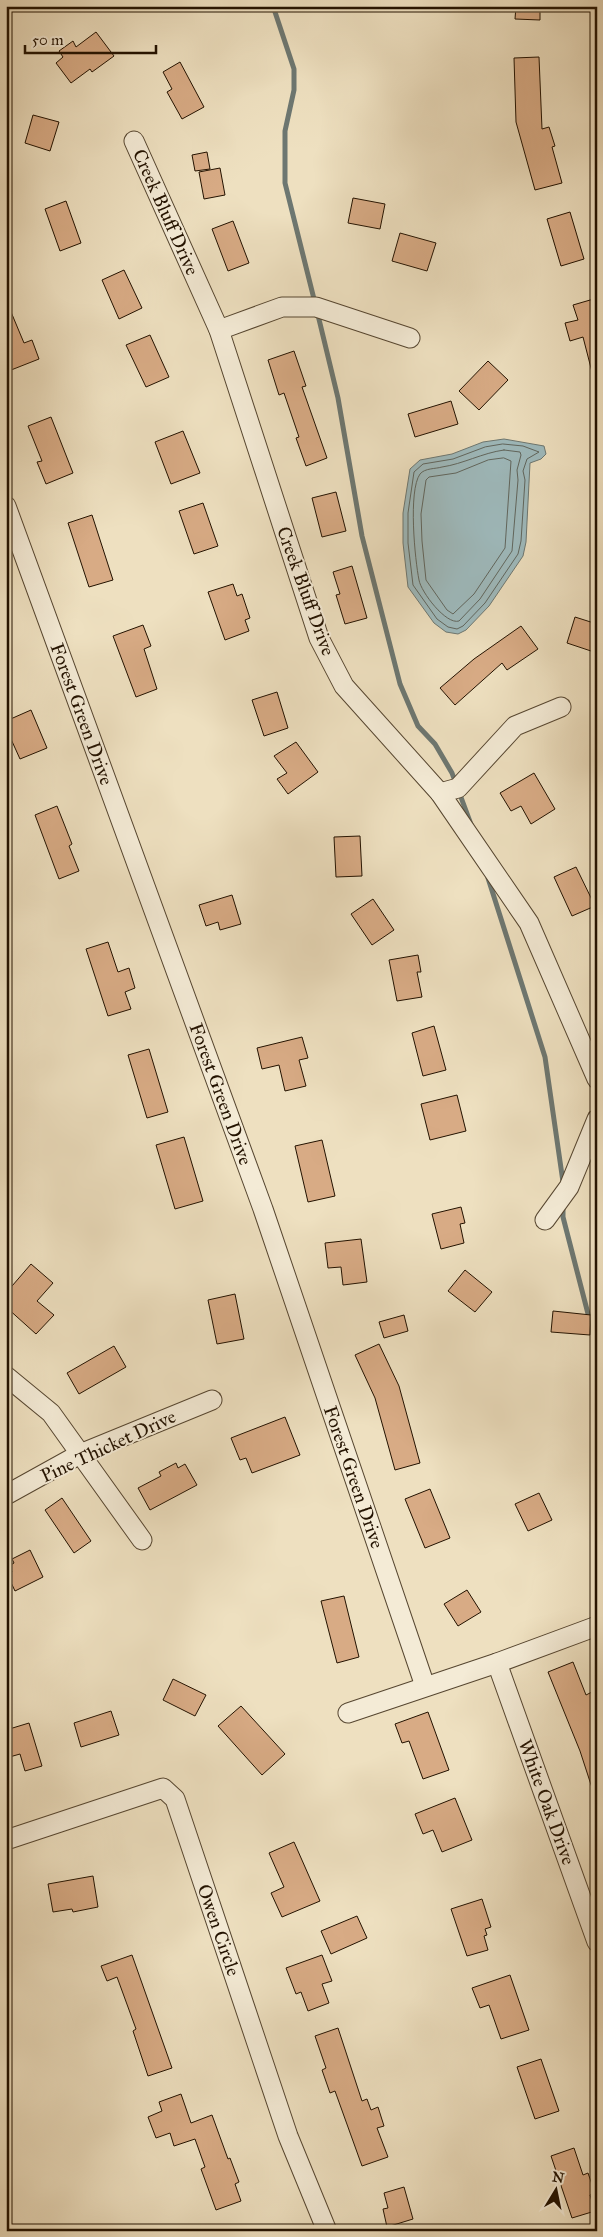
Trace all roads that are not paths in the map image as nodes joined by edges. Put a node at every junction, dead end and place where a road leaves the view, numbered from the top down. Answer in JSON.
{"nodes":[{"id":1,"x":134,"y":141,"type":"dead end"},
{"id":2,"x":219,"y":330,"type":"junction"},
{"id":3,"x":410,"y":338,"type":"dead end"},
{"id":4,"x":6,"y":506,"type":"edge"},
{"id":5,"x":561,"y":707,"type":"dead end"},
{"id":6,"x":440,"y":793,"type":"junction"},
{"id":7,"x":597,"y":1079,"type":"edge"},
{"id":8,"x":597,"y":1119,"type":"edge"},
{"id":9,"x":545,"y":1220,"type":"dead end"},
{"id":10,"x":6,"y":1376,"type":"edge"},
{"id":11,"x":212,"y":1400,"type":"dead end"},
{"id":12,"x":80,"y":1454,"type":"junction"},
{"id":13,"x":6,"y":1495,"type":"edge"},
{"id":14,"x":142,"y":1540,"type":"dead end"},
{"id":15,"x":597,"y":1626,"type":"edge"},
{"id":16,"x":497,"y":1663,"type":"junction"},
{"id":17,"x":425,"y":1686,"type":"junction"},
{"id":18,"x":348,"y":1713,"type":"dead end"},
{"id":19,"x":6,"y":1840,"type":"edge"},
{"id":20,"x":597,"y":1942,"type":"edge"},
{"id":21,"x":327,"y":2231,"type":"edge"}],
"edges":[{"from":1,"to":2,"type":"street","name":"Creek Bluff Drive"},
{"from":2,"to":3,"type":"street"},
{"from":2,"to":6,"type":"street","name":"Creek Bluff Drive"},
{"from":4,"to":17,"type":"street","name":"Forest Green Drive"},
{"from":5,"to":6,"type":"street"},
{"from":6,"to":7,"type":"street","name":"Creek Bluff Drive"},
{"from":8,"to":9,"type":"street"},
{"from":10,"to":12,"type":"street"},
{"from":11,"to":12,"type":"street","name":"Pine Thicket Drive"},
{"from":12,"to":13,"type":"street","name":"Pine Thicket Drive"},
{"from":12,"to":14,"type":"street"},
{"from":15,"to":16,"type":"street"},
{"from":16,"to":17,"type":"street"},
{"from":16,"to":20,"type":"street","name":"White Oak Drive"},
{"from":17,"to":18,"type":"street"},
{"from":19,"to":21,"type":"street","name":"Owen Circle"}]}
